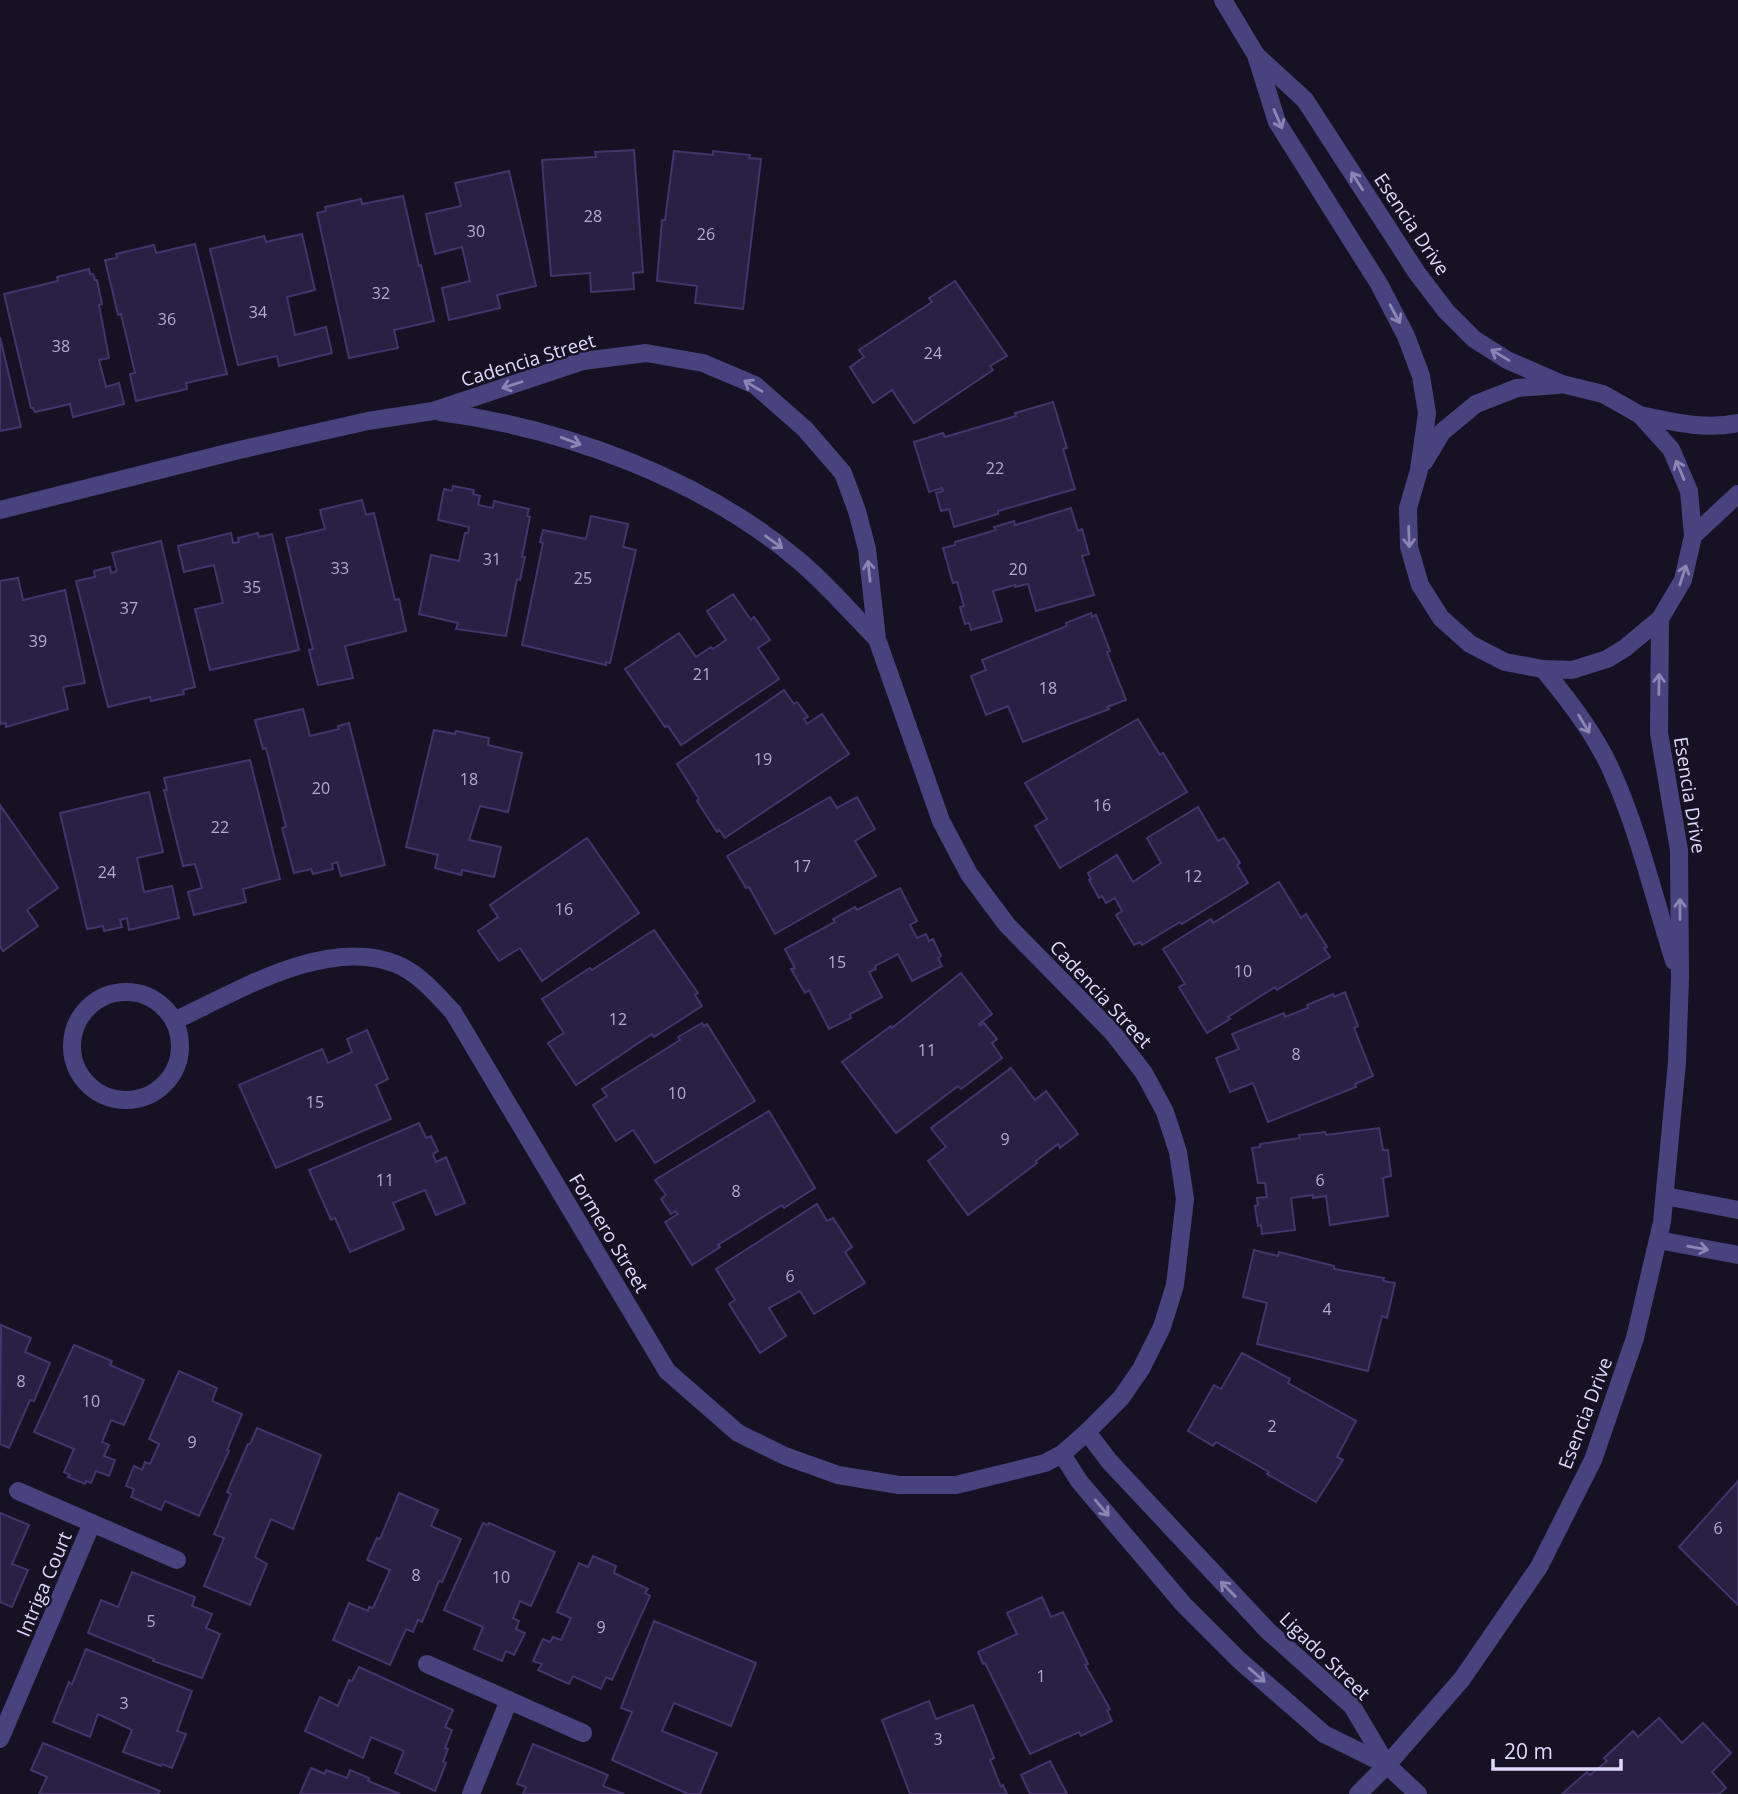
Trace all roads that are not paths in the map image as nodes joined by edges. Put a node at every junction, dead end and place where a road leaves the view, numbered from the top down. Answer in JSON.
{"nodes":[{"id":1,"x":1223,"y":0,"type":"edge"},
{"id":2,"x":1255,"y":55,"type":"junction"},
{"id":3,"x":1562,"y":384,"type":"junction"},
{"id":4,"x":433,"y":411,"type":"junction"},
{"id":5,"x":1640,"y":415,"type":"junction"},
{"id":6,"x":1738,"y":423,"type":"edge"},
{"id":7,"x":1419,"y":470,"type":"junction"},
{"id":8,"x":1738,"y":494,"type":"edge"},
{"id":9,"x":0,"y":510,"type":"edge"},
{"id":10,"x":1693,"y":536,"type":"junction"},
{"id":11,"x":1660,"y":619,"type":"junction"},
{"id":12,"x":877,"y":639,"type":"junction"},
{"id":13,"x":1544,"y":669,"type":"junction"},
{"id":14,"x":1680,"y":978,"type":"junction"},
{"id":15,"x":174,"y":1021,"type":"junction"},
{"id":16,"x":1665,"y":1196,"type":"junction"},
{"id":17,"x":1738,"y":1210,"type":"edge"},
{"id":18,"x":1658,"y":1240,"type":"junction"},
{"id":19,"x":1738,"y":1255,"type":"edge"},
{"id":20,"x":1087,"y":1432,"type":"junction"},
{"id":21,"x":1062,"y":1454,"type":"junction"},
{"id":22,"x":18,"y":1491,"type":"dead end"},
{"id":23,"x":93,"y":1524,"type":"junction"},
{"id":24,"x":177,"y":1560,"type":"dead end"},
{"id":25,"x":427,"y":1664,"type":"dead end"},
{"id":26,"x":509,"y":1700,"type":"junction"},
{"id":27,"x":583,"y":1733,"type":"dead end"},
{"id":28,"x":0,"y":1739,"type":"edge"},
{"id":29,"x":1387,"y":1765,"type":"junction"},
{"id":30,"x":471,"y":1794,"type":"edge"},
{"id":31,"x":1358,"y":1794,"type":"edge"},
{"id":32,"x":1418,"y":1794,"type":"edge"}],
"edges":[{"from":1,"to":2,"type":"street","name":"Esencia Drive"},
{"from":3,"to":2,"type":"street","name":"Esencia Drive","one_way":true},
{"from":2,"to":7,"type":"street","name":"Esencia Drive","one_way":true},
{"from":3,"to":5,"type":"street","name":"Esencia Drive"},
{"from":3,"to":7,"type":"street","name":"Esencia Drive"},
{"from":4,"to":9,"type":"street","name":"Cadencia Street"},
{"from":4,"to":12,"type":"street","name":"Cadencia Street","one_way":true},
{"from":12,"to":4,"type":"street","name":"Cadencia Street","one_way":true},
{"from":5,"to":6,"type":"street"},
{"from":10,"to":5,"type":"street","name":"Esencia Drive","one_way":true},
{"from":7,"to":13,"type":"street","name":"Esencia Drive","one_way":true},
{"from":8,"to":10,"type":"street"},
{"from":11,"to":10,"type":"street","name":"Esencia Drive","one_way":true},
{"from":11,"to":13,"type":"street","name":"Esencia Drive"},
{"from":14,"to":11,"type":"street","name":"Esencia Drive","one_way":true},
{"from":12,"to":20,"type":"street","name":"Cadencia Street"},
{"from":13,"to":14,"type":"street","name":"Esencia Drive","one_way":true},
{"from":14,"to":16,"type":"street","name":"Esencia Drive"},
{"from":15,"to":15,"type":"street"},
{"from":15,"to":21,"type":"street","name":"Formero Street"},
{"from":16,"to":17,"type":"street"},
{"from":16,"to":18,"type":"street","name":"Esencia Drive"},
{"from":18,"to":19,"type":"street","one_way":true},
{"from":18,"to":29,"type":"street","name":"Esencia Drive"},
{"from":20,"to":21,"type":"street","name":"Cadencia Street"},
{"from":29,"to":20,"type":"street","name":"Ligado Street","one_way":true},
{"from":21,"to":29,"type":"street","one_way":true},
{"from":22,"to":23,"type":"street","name":"Intriga Court"},
{"from":23,"to":24,"type":"street","name":"Intriga Court"},
{"from":23,"to":28,"type":"street","name":"Intriga Court"},
{"from":25,"to":26,"type":"street"},
{"from":26,"to":27,"type":"street"},
{"from":26,"to":30,"type":"street"},
{"from":29,"to":31,"type":"street","name":"Esencia Drive"},
{"from":29,"to":32,"type":"street"}]}
